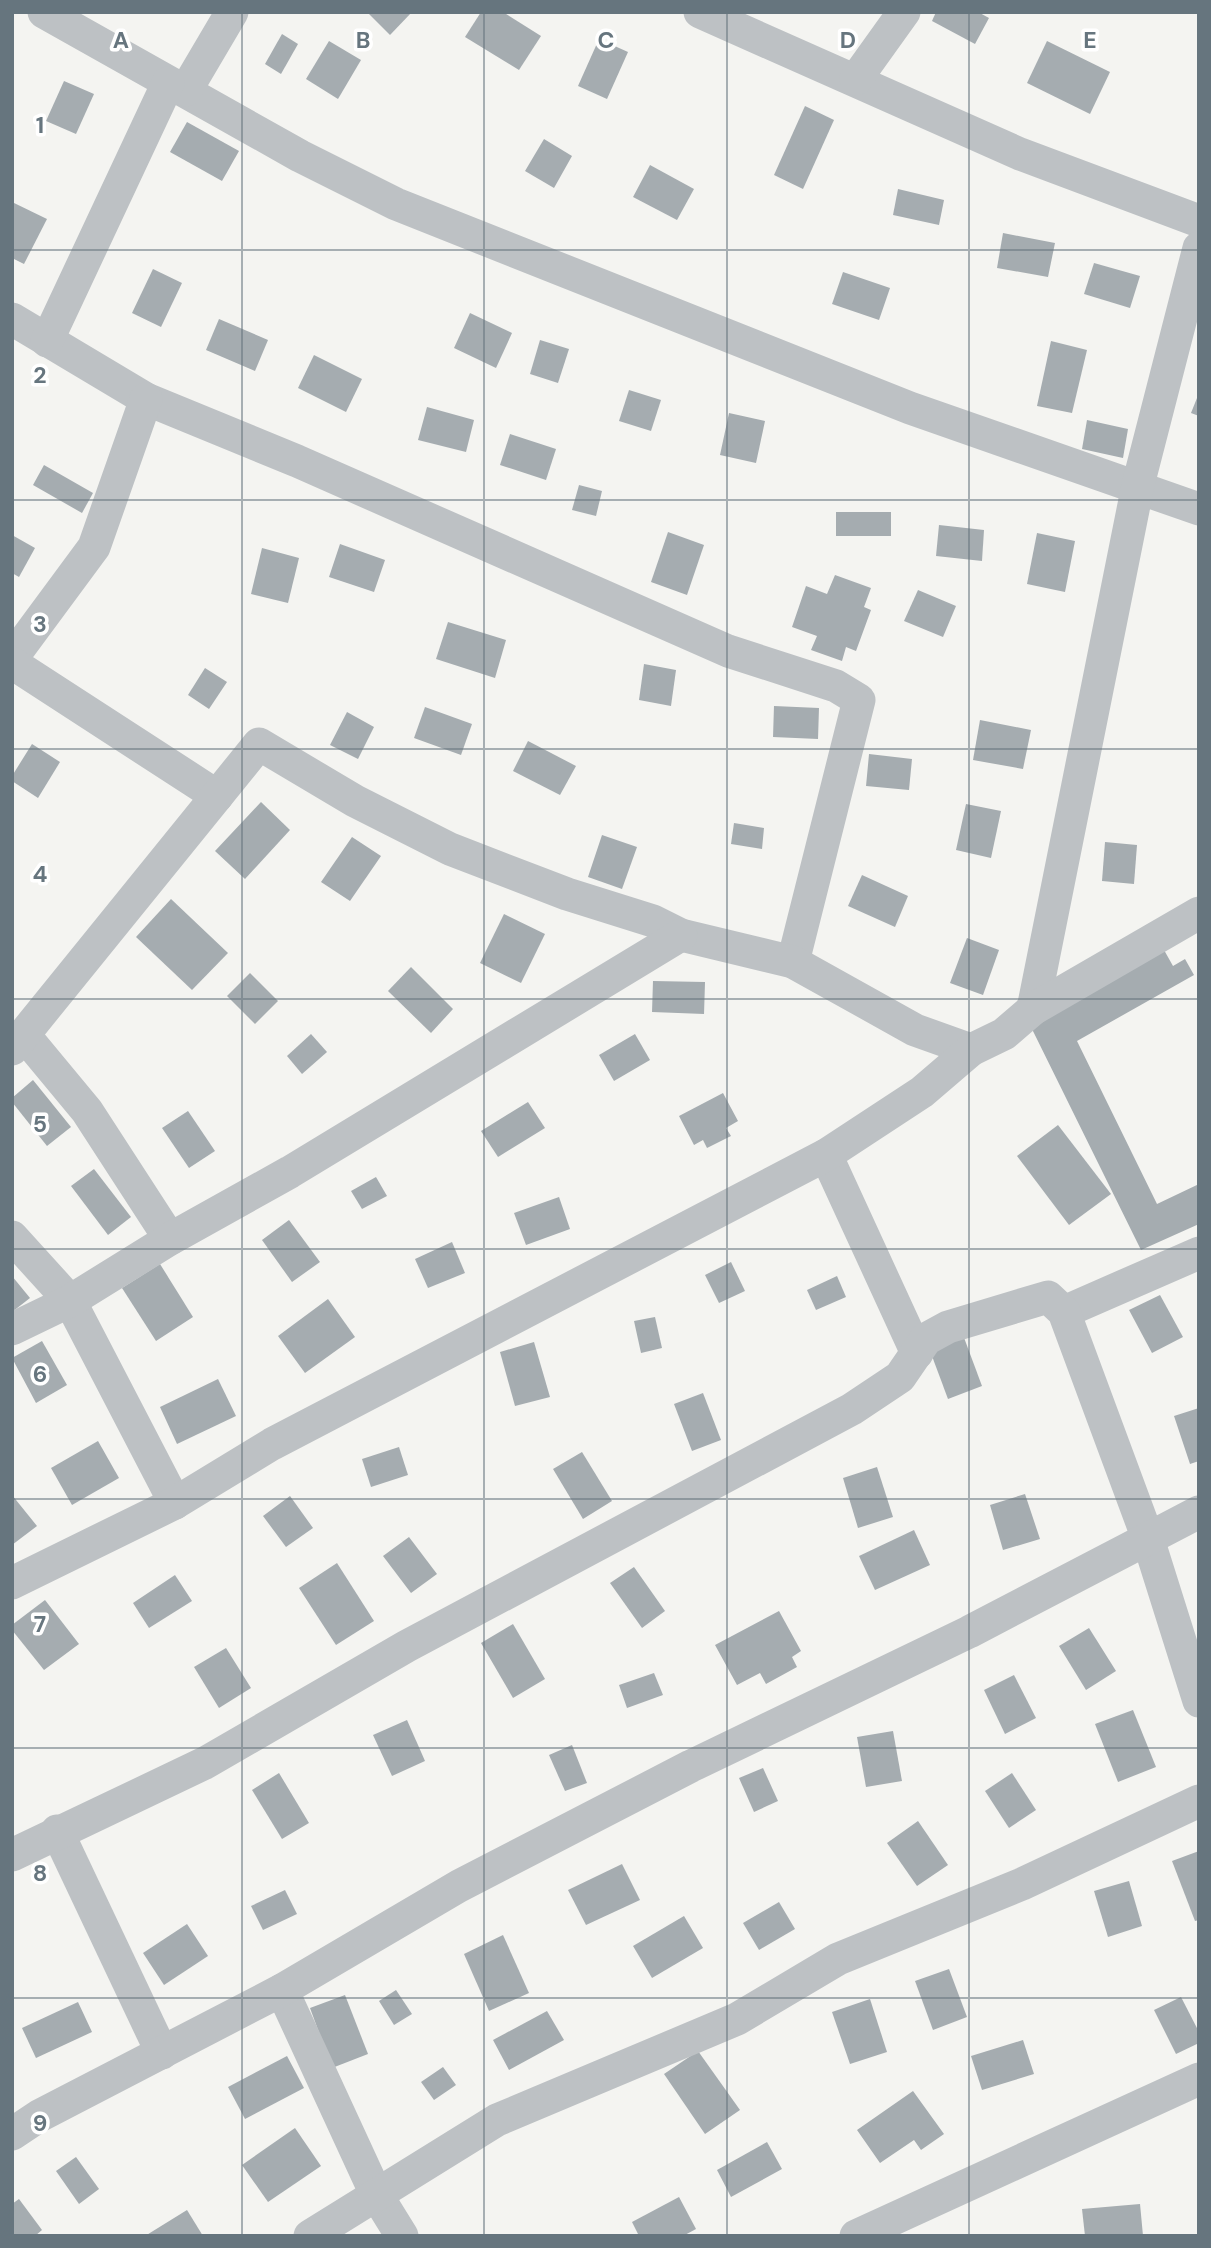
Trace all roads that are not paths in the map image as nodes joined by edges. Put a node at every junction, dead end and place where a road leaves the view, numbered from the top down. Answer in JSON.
{"nodes":[{"id":1,"x":44,"y":12,"type":"edge"},
{"id":2,"x":232,"y":12,"type":"edge"},
{"id":3,"x":699,"y":12,"type":"edge"},
{"id":4,"x":904,"y":12,"type":"edge"},
{"id":5,"x":856,"y":79,"type":"junction"},
{"id":6,"x":177,"y":87,"type":"junction"},
{"id":7,"x":1199,"y":222,"type":"edge"},
{"id":8,"x":1199,"y":248,"type":"edge"},
{"id":9,"x":12,"y":319,"type":"edge"},
{"id":10,"x":47,"y":341,"type":"junction"},
{"id":11,"x":146,"y":399,"type":"junction"},
{"id":12,"x":1138,"y":485,"type":"junction"},
{"id":13,"x":1199,"y":509,"type":"edge"},
{"id":14,"x":12,"y":658,"type":"edge"},
{"id":15,"x":12,"y":663,"type":"edge"},
{"id":16,"x":217,"y":796,"type":"junction"},
{"id":17,"x":1199,"y":913,"type":"edge"},
{"id":18,"x":681,"y":934,"type":"junction"},
{"id":19,"x":793,"y":962,"type":"junction"},
{"id":20,"x":1033,"y":1009,"type":"junction"},
{"id":21,"x":18,"y":1042,"type":"edge"},
{"id":22,"x":971,"y":1049,"type":"junction"},
{"id":23,"x":826,"y":1155,"type":"junction"},
{"id":24,"x":12,"y":1237,"type":"edge"},
{"id":25,"x":170,"y":1239,"type":"junction"},
{"id":26,"x":1199,"y":1253,"type":"edge"},
{"id":27,"x":70,"y":1301,"type":"junction"},
{"id":28,"x":1064,"y":1312,"type":"junction"},
{"id":29,"x":12,"y":1329,"type":"edge"},
{"id":30,"x":917,"y":1353,"type":"junction"},
{"id":31,"x":175,"y":1503,"type":"junction"},
{"id":32,"x":1199,"y":1512,"type":"edge"},
{"id":33,"x":1147,"y":1536,"type":"junction"},
{"id":34,"x":12,"y":1583,"type":"edge"},
{"id":35,"x":1199,"y":1702,"type":"edge"},
{"id":36,"x":1199,"y":1801,"type":"edge"},
{"id":37,"x":57,"y":1831,"type":"junction"},
{"id":38,"x":12,"y":1855,"type":"edge"},
{"id":39,"x":282,"y":1990,"type":"junction"},
{"id":40,"x":162,"y":2053,"type":"junction"},
{"id":41,"x":1199,"y":2079,"type":"edge"},
{"id":42,"x":12,"y":2134,"type":"edge"},
{"id":43,"x":376,"y":2193,"type":"junction"},
{"id":44,"x":310,"y":2236,"type":"edge"},
{"id":45,"x":401,"y":2236,"type":"edge"},
{"id":46,"x":856,"y":2236,"type":"edge"}],
"edges":[{"from":1,"to":6,"type":"street"},
{"from":2,"to":6,"type":"street"},
{"from":3,"to":5,"type":"street"},
{"from":4,"to":5,"type":"street"},
{"from":5,"to":7,"type":"street"},
{"from":6,"to":10,"type":"street"},
{"from":6,"to":12,"type":"street"},
{"from":8,"to":12,"type":"street"},
{"from":9,"to":10,"type":"street"},
{"from":10,"to":11,"type":"street"},
{"from":11,"to":14,"type":"street"},
{"from":11,"to":19,"type":"street"},
{"from":12,"to":13,"type":"street"},
{"from":12,"to":20,"type":"street"},
{"from":15,"to":16,"type":"street"},
{"from":16,"to":18,"type":"street"},
{"from":16,"to":21,"type":"street"},
{"from":17,"to":20,"type":"street"},
{"from":18,"to":19,"type":"street"},
{"from":18,"to":25,"type":"street"},
{"from":19,"to":22,"type":"street"},
{"from":20,"to":22,"type":"street"},
{"from":21,"to":25,"type":"street"},
{"from":22,"to":23,"type":"street"},
{"from":23,"to":30,"type":"street"},
{"from":23,"to":31,"type":"street"},
{"from":24,"to":27,"type":"street"},
{"from":25,"to":27,"type":"street"},
{"from":26,"to":28,"type":"street"},
{"from":27,"to":29,"type":"street"},
{"from":27,"to":31,"type":"street"},
{"from":28,"to":30,"type":"street"},
{"from":28,"to":33,"type":"street"},
{"from":30,"to":37,"type":"street"},
{"from":31,"to":34,"type":"street"},
{"from":32,"to":33,"type":"street"},
{"from":33,"to":35,"type":"street"},
{"from":33,"to":39,"type":"street"},
{"from":36,"to":43,"type":"street"},
{"from":37,"to":38,"type":"street"},
{"from":37,"to":40,"type":"street"},
{"from":39,"to":40,"type":"street"},
{"from":39,"to":43,"type":"street"},
{"from":40,"to":42,"type":"street"},
{"from":41,"to":46,"type":"street"},
{"from":43,"to":44,"type":"street"},
{"from":43,"to":45,"type":"street"}]}
